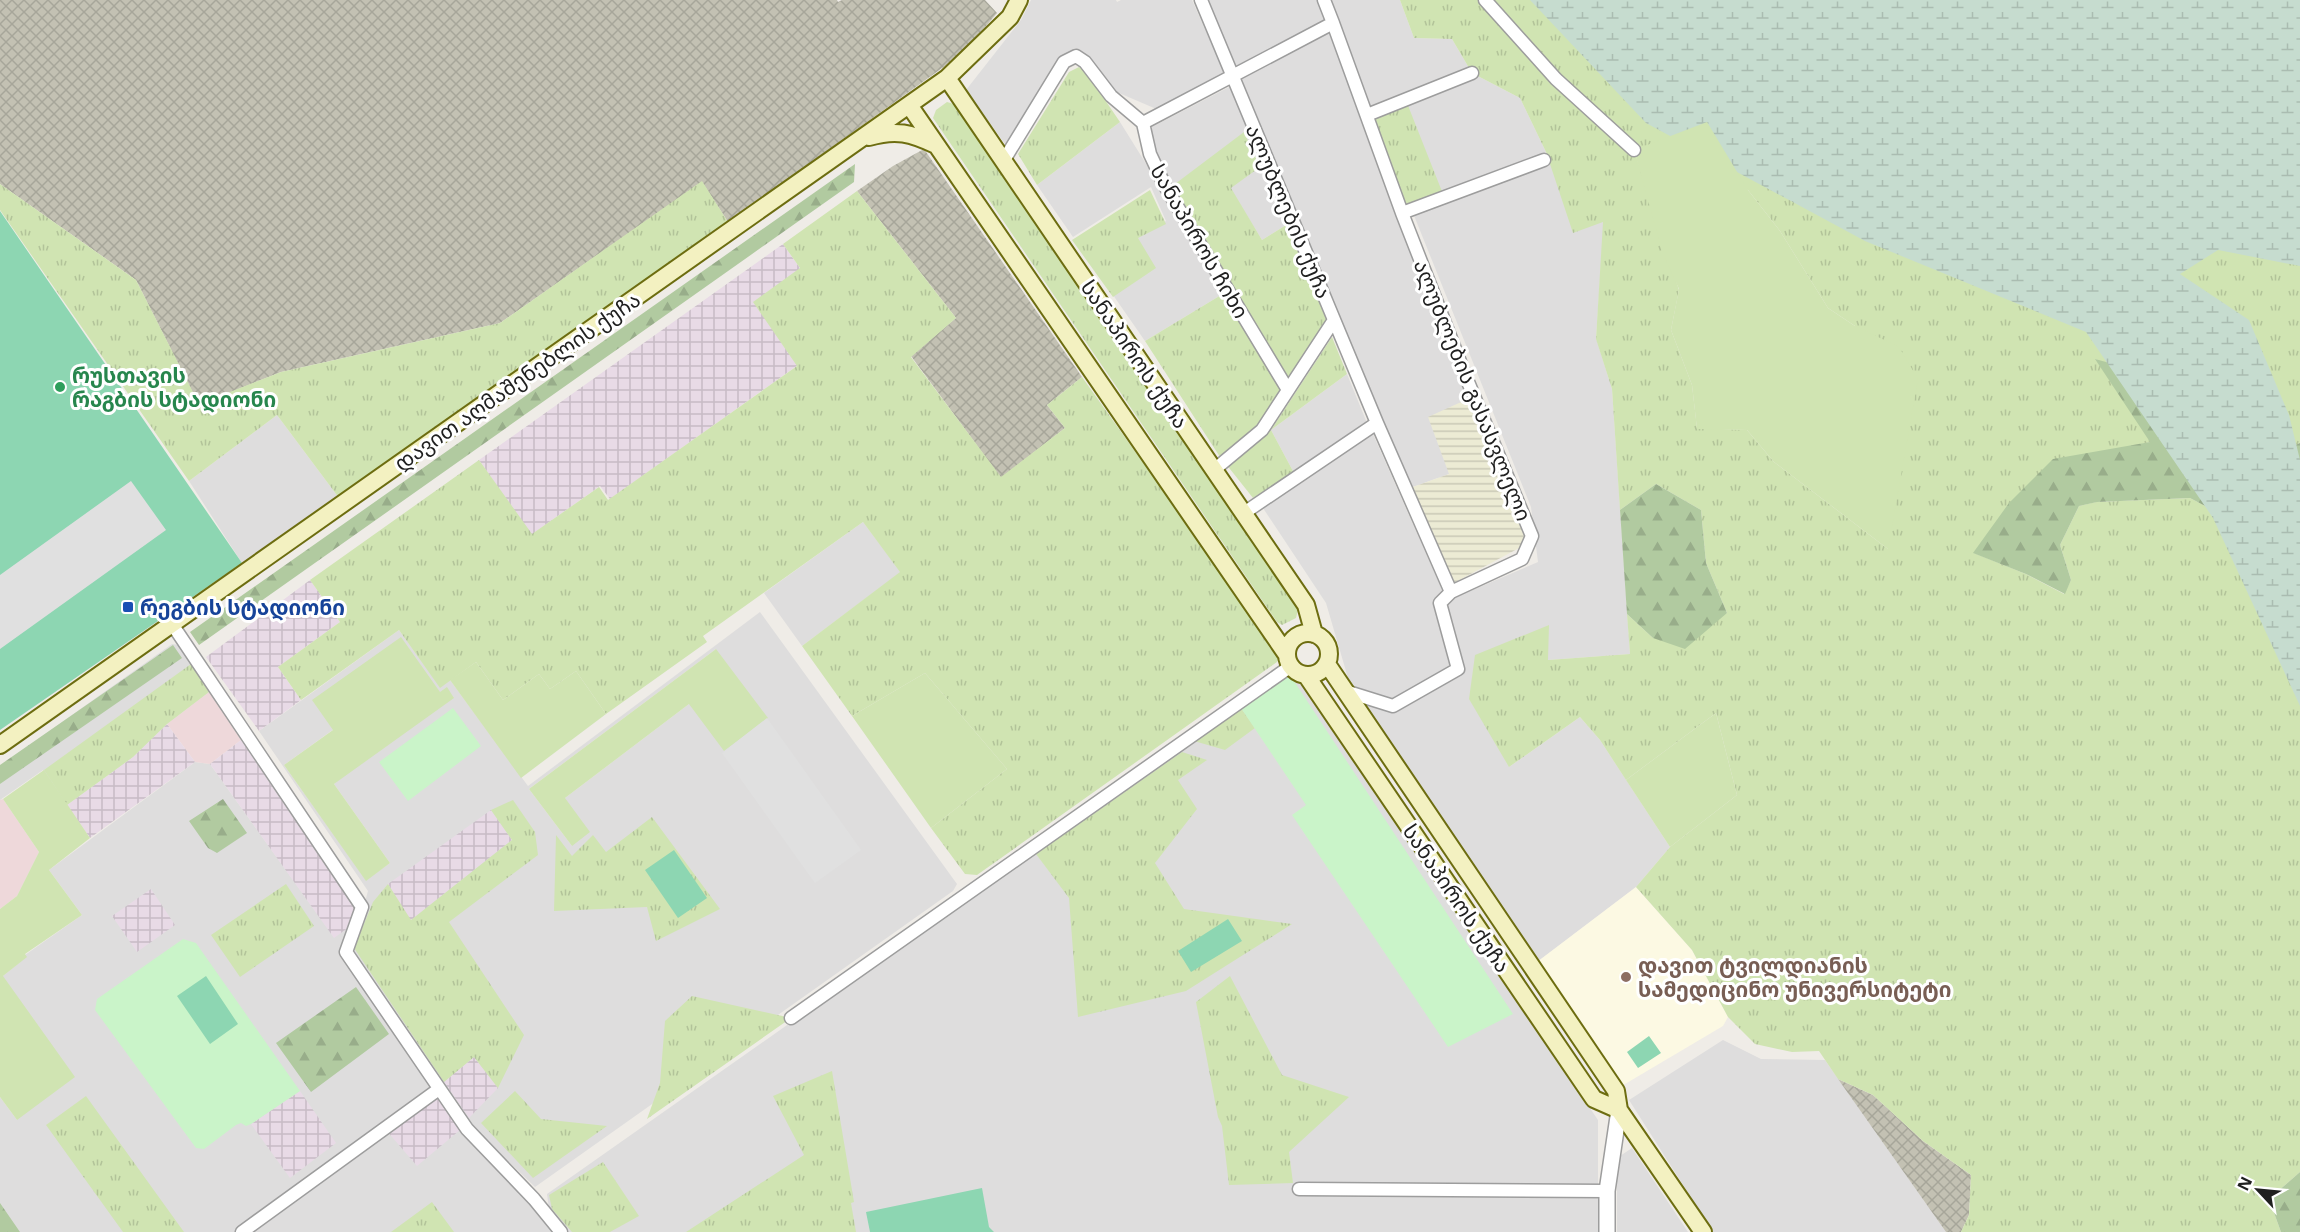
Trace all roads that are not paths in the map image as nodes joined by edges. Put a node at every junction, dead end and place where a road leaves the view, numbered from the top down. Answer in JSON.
{"nodes":[{"id":1,"x":1018,"y":0,"type":"edge"},
{"id":2,"x":1201,"y":0,"type":"edge"},
{"id":3,"x":1324,"y":0,"type":"edge"},
{"id":4,"x":1485,"y":0,"type":"edge"},
{"id":5,"x":1333,"y":23,"type":"junction"},
{"id":6,"x":1472,"y":73,"type":"dead end"},
{"id":7,"x":1233,"y":77,"type":"junction"},
{"id":8,"x":947,"y":78,"type":"junction"},
{"id":9,"x":909,"y":105,"type":"junction"},
{"id":10,"x":1367,"y":115,"type":"junction"},
{"id":11,"x":1143,"y":123,"type":"junction"},
{"id":12,"x":861,"y":139,"type":"junction"},
{"id":13,"x":937,"y":145,"type":"junction"},
{"id":14,"x":1634,"y":150,"type":"dead end"},
{"id":15,"x":1004,"y":160,"type":"junction"},
{"id":16,"x":1544,"y":160,"type":"dead end"},
{"id":17,"x":1402,"y":213,"type":"junction"},
{"id":18,"x":1334,"y":320,"type":"junction"},
{"id":19,"x":1288,"y":390,"type":"junction"},
{"id":20,"x":1377,"y":423,"type":"junction"},
{"id":21,"x":1214,"y":470,"type":"junction"},
{"id":22,"x":1244,"y":513,"type":"junction"},
{"id":23,"x":1450,"y":592,"type":"junction"},
{"id":24,"x":172,"y":624,"type":"junction"},
{"id":25,"x":1314,"y":634,"type":"junction"},
{"id":26,"x":1289,"y":661,"type":"junction"},
{"id":27,"x":1327,"y":664,"type":"junction"},
{"id":28,"x":1306,"y":675,"type":"junction"},
{"id":29,"x":1345,"y":691,"type":"junction"},
{"id":30,"x":0,"y":745,"type":"edge"},
{"id":31,"x":791,"y":1018,"type":"dead end"},
{"id":32,"x":439,"y":1089,"type":"junction"},
{"id":33,"x":1618,"y":1110,"type":"junction"},
{"id":34,"x":1299,"y":1189,"type":"dead end"},
{"id":35,"x":1607,"y":1191,"type":"junction"},
{"id":36,"x":242,"y":1232,"type":"edge"},
{"id":37,"x":561,"y":1232,"type":"edge"},
{"id":38,"x":1607,"y":1232,"type":"edge"},
{"id":39,"x":1703,"y":1232,"type":"edge"}],
"edges":[{"from":1,"to":8,"type":"main road","name":"დავით აღმაშენებლის ქუჩა"},
{"from":2,"to":7,"type":"street","name":"ალუბლების ქუჩა"},
{"from":3,"to":5,"type":"street","name":"ალუბლების გასასვლელი"},
{"from":4,"to":14,"type":"street"},
{"from":5,"to":7,"type":"street"},
{"from":5,"to":10,"type":"street","name":"ალუბლების გასასვლელი"},
{"from":6,"to":10,"type":"street"},
{"from":7,"to":11,"type":"street"},
{"from":7,"to":18,"type":"street","name":"ალუბლების ქუჩა"},
{"from":8,"to":9,"type":"main road","name":"დავით აღმაშენებლის ქუჩა"},
{"from":8,"to":15,"type":"main road","name":"სანაპიროს ქუჩა"},
{"from":9,"to":12,"type":"main road","name":"დავით აღმაშენებლის ქუჩა"},
{"from":9,"to":13,"type":"main road"},
{"from":10,"to":17,"type":"street","name":"ალუბლების გასასვლელი"},
{"from":11,"to":15,"type":"street"},
{"from":11,"to":19,"type":"street","name":"სანაპიროს ჩიხი"},
{"from":12,"to":13,"type":"main road"},
{"from":12,"to":24,"type":"main road","name":"დავით აღმაშენებლის ქუჩა"},
{"from":13,"to":26,"type":"main road"},
{"from":15,"to":21,"type":"main road","name":"სანაპიროს ქუჩა"},
{"from":16,"to":17,"type":"street"},
{"from":17,"to":23,"type":"street","name":"ალუბლების გასასვლელი"},
{"from":18,"to":19,"type":"street"},
{"from":18,"to":20,"type":"street","name":"ალუბლების ქუჩა"},
{"from":19,"to":21,"type":"street"},
{"from":20,"to":22,"type":"street"},
{"from":20,"to":23,"type":"street","name":"ალუბლების ქუჩა"},
{"from":21,"to":22,"type":"main road","name":"სანაპიროს ქუჩა"},
{"from":22,"to":25,"type":"main road","name":"სანაპიროს ქუჩა"},
{"from":23,"to":29,"type":"street"},
{"from":24,"to":30,"type":"main road","name":"დავით აღმაშენებლის ქუჩა"},
{"from":24,"to":32,"type":"street"},
{"from":25,"to":26,"type":"main road"},
{"from":25,"to":27,"type":"main road"},
{"from":26,"to":28,"type":"main road"},
{"from":26,"to":31,"type":"street"},
{"from":27,"to":28,"type":"main road"},
{"from":27,"to":29,"type":"main road","name":"სანაპიროს ქუჩა"},
{"from":28,"to":33,"type":"main road","name":"სანაპიროს ქუჩა"},
{"from":29,"to":33,"type":"main road","name":"სანაპიროს ქუჩა"},
{"from":32,"to":36,"type":"street"},
{"from":32,"to":37,"type":"street"},
{"from":33,"to":35,"type":"street"},
{"from":33,"to":39,"type":"main road","name":"სანაპიროს ქუჩა"},
{"from":34,"to":35,"type":"street"},
{"from":35,"to":38,"type":"street"}]}
